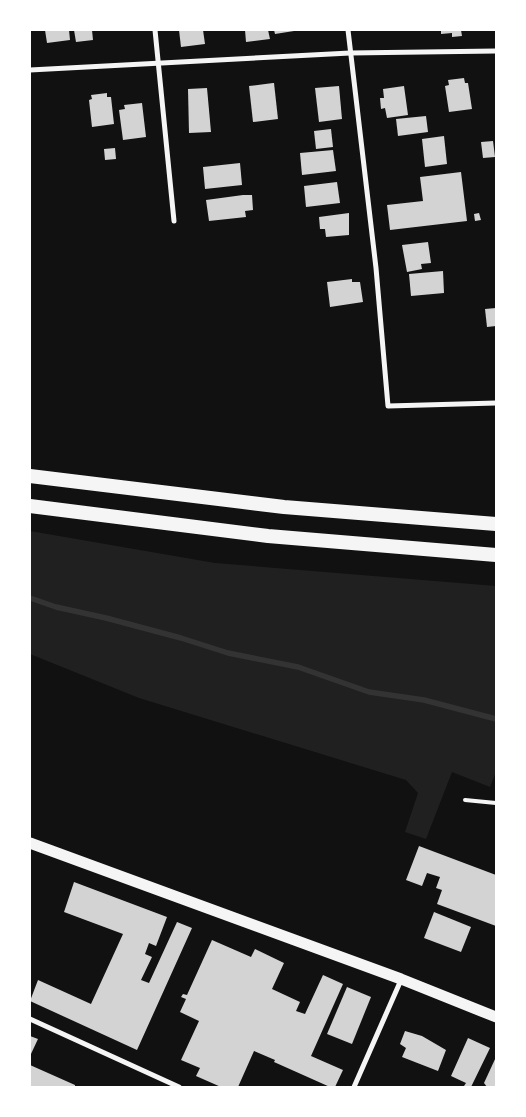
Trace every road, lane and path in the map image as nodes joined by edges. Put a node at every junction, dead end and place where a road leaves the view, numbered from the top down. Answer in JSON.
{"nodes":[{"id":1,"x":155,"y":30,"type":"edge"},
{"id":2,"x":348,"y":30,"type":"edge"},
{"id":3,"x":496,"y":51,"type":"edge"},
{"id":4,"x":350,"y":53,"type":"junction"},
{"id":5,"x":159,"y":62,"type":"junction"},
{"id":6,"x":30,"y":70,"type":"edge"},
{"id":7,"x":174,"y":221,"type":"dead end"},
{"id":8,"x":496,"y":403,"type":"edge"},
{"id":9,"x":30,"y":476,"type":"edge"},
{"id":10,"x":30,"y":506,"type":"edge"},
{"id":11,"x":496,"y":524,"type":"edge"},
{"id":12,"x":496,"y":555,"type":"edge"},
{"id":13,"x":465,"y":800,"type":"dead end"},
{"id":14,"x":496,"y":804,"type":"edge"},
{"id":15,"x":30,"y":843,"type":"edge"},
{"id":16,"x":401,"y":979,"type":"junction"},
{"id":17,"x":496,"y":1017,"type":"edge"},
{"id":18,"x":30,"y":1019,"type":"edge"},
{"id":19,"x":179,"y":1087,"type":"edge"},
{"id":20,"x":354,"y":1087,"type":"edge"}],
"edges":[{"from":1,"to":5,"type":"street"},
{"from":2,"to":4,"type":"street"},
{"from":3,"to":4,"type":"street"},
{"from":4,"to":5,"type":"street"},
{"from":4,"to":8,"type":"street"},
{"from":5,"to":6,"type":"street"},
{"from":5,"to":7,"type":"street"},
{"from":9,"to":11,"type":"highway"},
{"from":10,"to":12,"type":"highway"},
{"from":13,"to":14,"type":"lane"},
{"from":15,"to":16,"type":"main road"},
{"from":16,"to":17,"type":"main road"},
{"from":16,"to":20,"type":"street"},
{"from":18,"to":19,"type":"street"}]}
